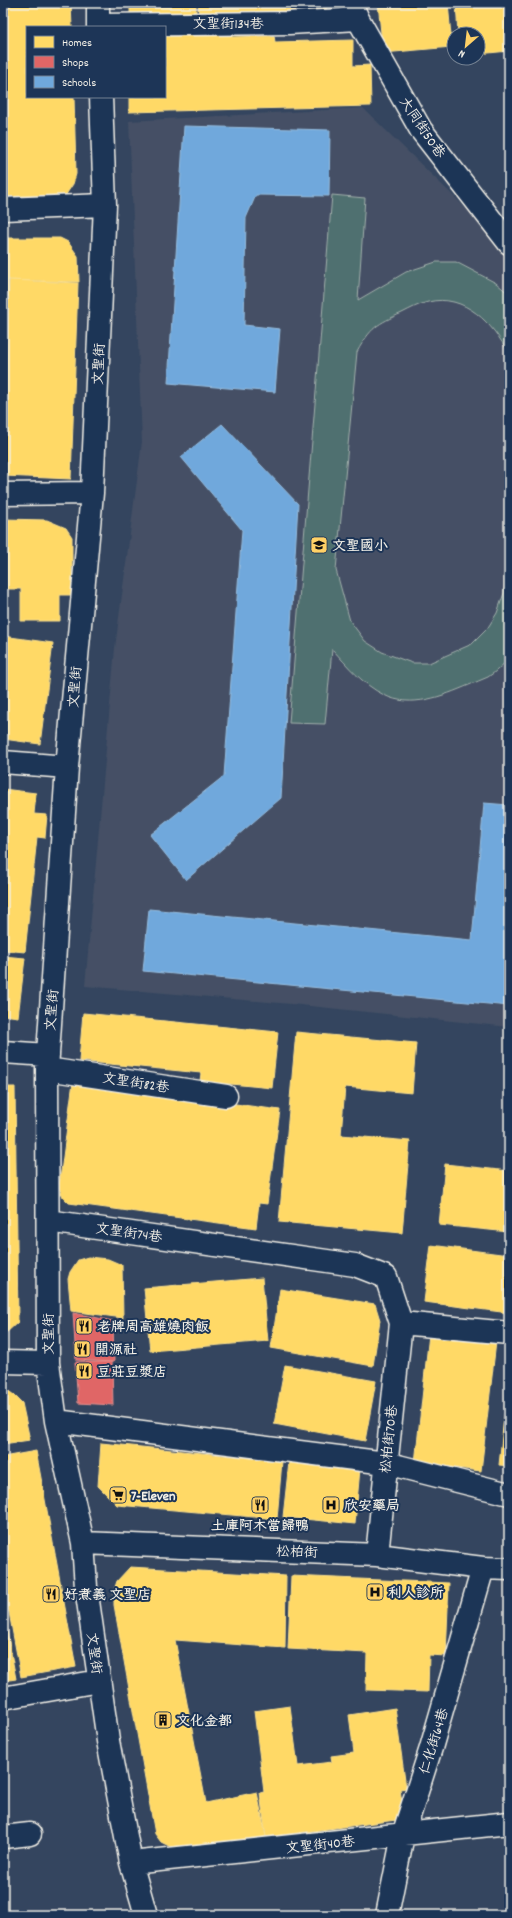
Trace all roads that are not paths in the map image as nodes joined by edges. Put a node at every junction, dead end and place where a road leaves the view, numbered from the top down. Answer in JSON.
{"nodes":[{"id":1,"x":98,"y":3,"type":"edge"},
{"id":2,"x":354,"y":11,"type":"edge"},
{"id":3,"x":98,"y":26,"type":"edge"},
{"id":4,"x":101,"y":98,"type":"edge"},
{"id":5,"x":105,"y":205,"type":"junction"},
{"id":6,"x":3,"y":209,"type":"edge"},
{"id":7,"x":509,"y":243,"type":"edge"},
{"id":8,"x":92,"y":493,"type":"junction"},
{"id":9,"x":3,"y":494,"type":"edge"},
{"id":10,"x":3,"y":762,"type":"edge"},
{"id":11,"x":67,"y":767,"type":"junction"},
{"id":12,"x":3,"y":1052,"type":"edge"},
{"id":13,"x":47,"y":1062,"type":"junction"},
{"id":14,"x":226,"y":1096,"type":"dead end"},
{"id":15,"x":48,"y":1221,"type":"junction"},
{"id":16,"x":210,"y":1243,"type":"joint"},
{"id":17,"x":401,"y":1323,"type":"junction"},
{"id":18,"x":509,"y":1333,"type":"edge"},
{"id":19,"x":3,"y":1362,"type":"edge"},
{"id":20,"x":48,"y":1363,"type":"junction"},
{"id":21,"x":56,"y":1421,"type":"junction"},
{"id":22,"x":386,"y":1463,"type":"junction"},
{"id":23,"x":509,"y":1494,"type":"edge"},
{"id":24,"x":83,"y":1543,"type":"junction"},
{"id":25,"x":377,"y":1555,"type":"junction"},
{"id":26,"x":483,"y":1568,"type":"junction"},
{"id":27,"x":509,"y":1569,"type":"edge"},
{"id":28,"x":99,"y":1681,"type":"junction"},
{"id":29,"x":3,"y":1698,"type":"edge"},
{"id":30,"x":509,"y":1823,"type":"edge"},
{"id":31,"x":30,"y":1834,"type":"dead end"},
{"id":32,"x":404,"y":1835,"type":"junction"},
{"id":33,"x":3,"y":1837,"type":"edge"},
{"id":34,"x":131,"y":1863,"type":"junction"},
{"id":35,"x":146,"y":1915,"type":"edge"},
{"id":36,"x":386,"y":1915,"type":"edge"}],
"edges":[{"from":1,"to":3,"type":"street"},
{"from":2,"to":3,"type":"street","name":"文聖街134巷"},
{"from":2,"to":7,"type":"street","name":"大同街50巷"},
{"from":4,"to":5,"type":"street","name":"文聖街"},
{"from":5,"to":6,"type":"street"},
{"from":5,"to":8,"type":"street","name":"文聖街"},
{"from":8,"to":9,"type":"street"},
{"from":8,"to":11,"type":"street","name":"文聖街"},
{"from":10,"to":11,"type":"street"},
{"from":11,"to":13,"type":"street","name":"文聖街"},
{"from":12,"to":13,"type":"street","name":"文聖街82巷"},
{"from":13,"to":14,"type":"street","name":"文聖街82巷"},
{"from":13,"to":15,"type":"street","name":"文聖街"},
{"from":15,"to":16,"type":"street","name":"文聖街74巷"},
{"from":15,"to":20,"type":"street","name":"文聖街"},
{"from":16,"to":17,"type":"street","name":"松柏街70巷"},
{"from":17,"to":18,"type":"street"},
{"from":17,"to":22,"type":"street","name":"松柏街70巷"},
{"from":19,"to":20,"type":"street"},
{"from":20,"to":21,"type":"street","name":"文聖街"},
{"from":21,"to":22,"type":"street"},
{"from":21,"to":24,"type":"street","name":"文聖街"},
{"from":22,"to":23,"type":"street"},
{"from":22,"to":25,"type":"street","name":"松柏街70巷"},
{"from":24,"to":25,"type":"street","name":"松柏街"},
{"from":24,"to":28,"type":"street","name":"文聖街"},
{"from":25,"to":26,"type":"street","name":"松柏街"},
{"from":26,"to":27,"type":"street","name":"松柏街"},
{"from":26,"to":32,"type":"street","name":"仁化街64巷"},
{"from":28,"to":29,"type":"street"},
{"from":28,"to":34,"type":"street","name":"文聖街"},
{"from":30,"to":32,"type":"street","name":"文聖街40巷"},
{"from":31,"to":33,"type":"street"},
{"from":32,"to":34,"type":"street","name":"文聖街40巷"},
{"from":32,"to":36,"type":"street","name":"仁化街64巷"},
{"from":34,"to":35,"type":"street","name":"文聖街"}]}
